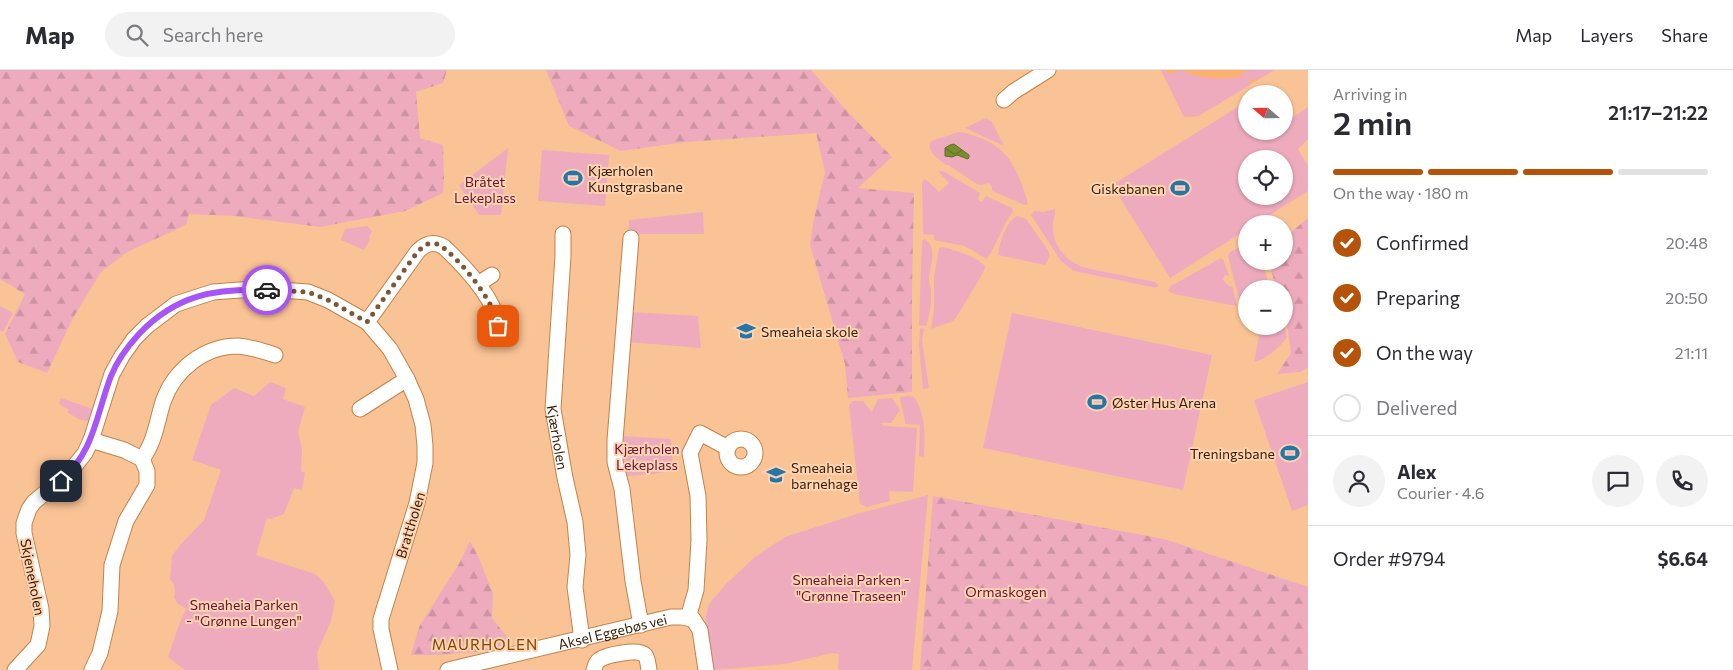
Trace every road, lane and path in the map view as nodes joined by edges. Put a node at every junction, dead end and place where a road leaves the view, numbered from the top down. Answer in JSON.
{"nodes":[{"id":1,"x":1048,"y":70,"type":"edge"},
{"id":2,"x":1004,"y":100,"type":"dead end"},
{"id":3,"x":563,"y":234,"type":"dead end"},
{"id":4,"x":631,"y":238,"type":"dead end"},
{"id":5,"x":492,"y":275,"type":"dead end"},
{"id":6,"x":478,"y":284,"type":"junction"},
{"id":7,"x":308,"y":292,"type":"joint"},
{"id":8,"x":367,"y":322,"type":"junction"},
{"id":9,"x":498,"y":326,"type":"dead end"},
{"id":10,"x":275,"y":355,"type":"dead end"},
{"id":11,"x":407,"y":379,"type":"junction"},
{"id":12,"x":360,"y":409,"type":"dead end"},
{"id":13,"x":91,"y":440,"type":"junction"},
{"id":14,"x":728,"y":448,"type":"dead end"},
{"id":15,"x":142,"y":459,"type":"junction"},
{"id":16,"x":688,"y":618,"type":"junction"},
{"id":17,"x":641,"y":625,"type":"junction"},
{"id":18,"x":582,"y":640,"type":"junction"},
{"id":19,"x":15,"y":670,"type":"edge"},
{"id":20,"x":92,"y":670,"type":"edge"},
{"id":21,"x":390,"y":670,"type":"edge"},
{"id":22,"x":448,"y":670,"type":"edge"},
{"id":23,"x":594,"y":670,"type":"edge"},
{"id":24,"x":649,"y":670,"type":"edge"},
{"id":25,"x":706,"y":670,"type":"edge"}],
"edges":[{"from":1,"to":2,"type":"street"},
{"from":3,"to":18,"type":"street","name":"Kjærholen"},
{"from":4,"to":17,"type":"street"},
{"from":5,"to":6,"type":"street"},
{"from":6,"to":8,"type":"street"},
{"from":6,"to":9,"type":"street"},
{"from":7,"to":8,"type":"street","name":"Brattholen"},
{"from":7,"to":13,"type":"street","name":"Skjeneholen"},
{"from":8,"to":11,"type":"street","name":"Brattholen"},
{"from":10,"to":15,"type":"street"},
{"from":11,"to":12,"type":"street"},
{"from":11,"to":21,"type":"street","name":"Brattholen"},
{"from":13,"to":15,"type":"street"},
{"from":13,"to":19,"type":"street","name":"Skjeneholen"},
{"from":14,"to":16,"type":"street"},
{"from":15,"to":20,"type":"street"},
{"from":16,"to":17,"type":"street","name":"Aksel Eggebøs vei"},
{"from":16,"to":25,"type":"street"},
{"from":17,"to":18,"type":"street","name":"Aksel Eggebøs vei"},
{"from":18,"to":22,"type":"street","name":"Aksel Eggebøs vei"},
{"from":23,"to":24,"type":"street"}]}
